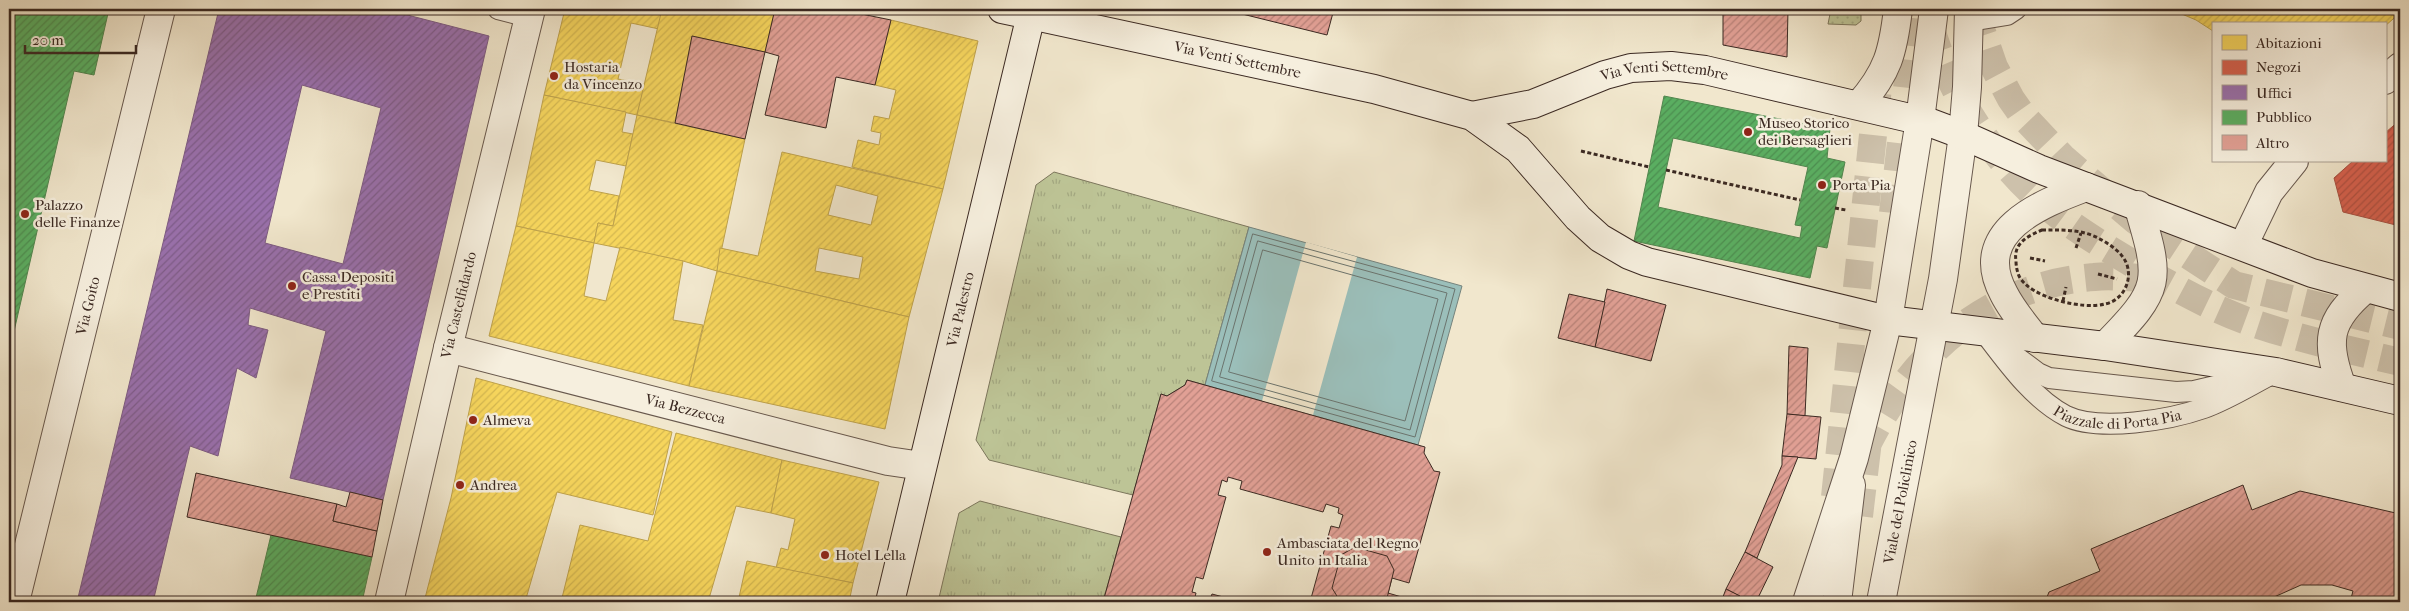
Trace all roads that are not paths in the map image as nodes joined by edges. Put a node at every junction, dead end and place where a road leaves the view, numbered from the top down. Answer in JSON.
{"nodes":[{"id":1,"x":161,"y":9,"type":"edge"},
{"id":2,"x":498,"y":9,"type":"edge"},
{"id":3,"x":1002,"y":9,"type":"edge"},
{"id":4,"x":1898,"y":9,"type":"edge"},
{"id":5,"x":1934,"y":9,"type":"edge"},
{"id":6,"x":2016,"y":9,"type":"edge"},
{"id":7,"x":530,"y":13,"type":"edge"},
{"id":8,"x":1031,"y":15,"type":"junction"},
{"id":9,"x":1970,"y":15,"type":"edge"},
{"id":10,"x":2400,"y":66,"type":"edge"},
{"id":11,"x":2386,"y":79,"type":"edge"},
{"id":12,"x":1859,"y":105,"type":"junction"},
{"id":13,"x":1472,"y":116,"type":"junction"},
{"id":14,"x":1920,"y":120,"type":"junction"},
{"id":15,"x":1964,"y":135,"type":"junction"},
{"id":16,"x":2293,"y":162,"type":"edge"},
{"id":17,"x":2086,"y":187,"type":"junction"},
{"id":18,"x":2138,"y":205,"type":"junction"},
{"id":19,"x":2243,"y":246,"type":"junction"},
{"id":20,"x":2365,"y":289,"type":"junction"},
{"id":21,"x":2400,"y":297,"type":"edge"},
{"id":22,"x":1888,"y":320,"type":"junction"},
{"id":23,"x":1935,"y":327,"type":"junction"},
{"id":24,"x":1984,"y":332,"type":"junction"},
{"id":25,"x":2035,"y":338,"type":"junction"},
{"id":26,"x":2105,"y":346,"type":"junction"},
{"id":27,"x":448,"y":348,"type":"junction"},
{"id":28,"x":2276,"y":372,"type":"junction"},
{"id":29,"x":2342,"y":387,"type":"junction"},
{"id":30,"x":2400,"y":400,"type":"edge"},
{"id":31,"x":1854,"y":458,"type":"junction"},
{"id":32,"x":922,"y":466,"type":"junction"},
{"id":33,"x":15,"y":602,"type":"edge"},
{"id":34,"x":389,"y":602,"type":"edge"},
{"id":35,"x":890,"y":602,"type":"edge"},
{"id":36,"x":1807,"y":602,"type":"edge"},
{"id":37,"x":1837,"y":602,"type":"edge"},
{"id":38,"x":1881,"y":602,"type":"edge"}],
"edges":[{"from":1,"to":33,"type":"street","name":"Via Goito"},
{"from":2,"to":7,"type":"lane"},
{"from":3,"to":8,"type":"street","name":"Via Venti Settembre"},
{"from":4,"to":12,"type":"street"},
{"from":5,"to":14,"type":"street"},
{"from":6,"to":9,"type":"lane"},
{"from":7,"to":27,"type":"street","name":"Via Castelfidardo"},
{"from":8,"to":13,"type":"street","name":"Via Venti Settembre"},
{"from":8,"to":32,"type":"street","name":"Via Palestro"},
{"from":9,"to":15,"type":"street"},
{"from":10,"to":11,"type":"street"},
{"from":12,"to":13,"type":"street","name":"Via Venti Settembre"},
{"from":12,"to":14,"type":"street"},
{"from":13,"to":22,"type":"street","name":"Via Venti Settembre"},
{"from":14,"to":15,"type":"street"},
{"from":14,"to":22,"type":"street"},
{"from":15,"to":17,"type":"street"},
{"from":15,"to":23,"type":"street"},
{"from":16,"to":19,"type":"street"},
{"from":17,"to":18,"type":"street"},
{"from":17,"to":25,"type":"street"},
{"from":18,"to":19,"type":"street"},
{"from":18,"to":26,"type":"street"},
{"from":19,"to":20,"type":"street"},
{"from":20,"to":21,"type":"street"},
{"from":20,"to":29,"type":"street"},
{"from":22,"to":23,"type":"street"},
{"from":22,"to":31,"type":"street"},
{"from":23,"to":24,"type":"street"},
{"from":23,"to":38,"type":"street","name":"Viale del Policlinico"},
{"from":24,"to":25,"type":"street"},
{"from":24,"to":28,"type":"lane","name":"Piazzale di Porta Pia"},
{"from":24,"to":28,"type":"lane","name":"Piazzale di Porta Pia"},
{"from":25,"to":26,"type":"street"},
{"from":26,"to":28,"type":"street"},
{"from":27,"to":32,"type":"street","name":"Via Bezzecca"},
{"from":27,"to":34,"type":"street","name":"Via Castelfidardo"},
{"from":28,"to":29,"type":"street"},
{"from":29,"to":30,"type":"street"},
{"from":31,"to":36,"type":"street"},
{"from":31,"to":37,"type":"street"},
{"from":32,"to":35,"type":"street","name":"Via Palestro"}]}
